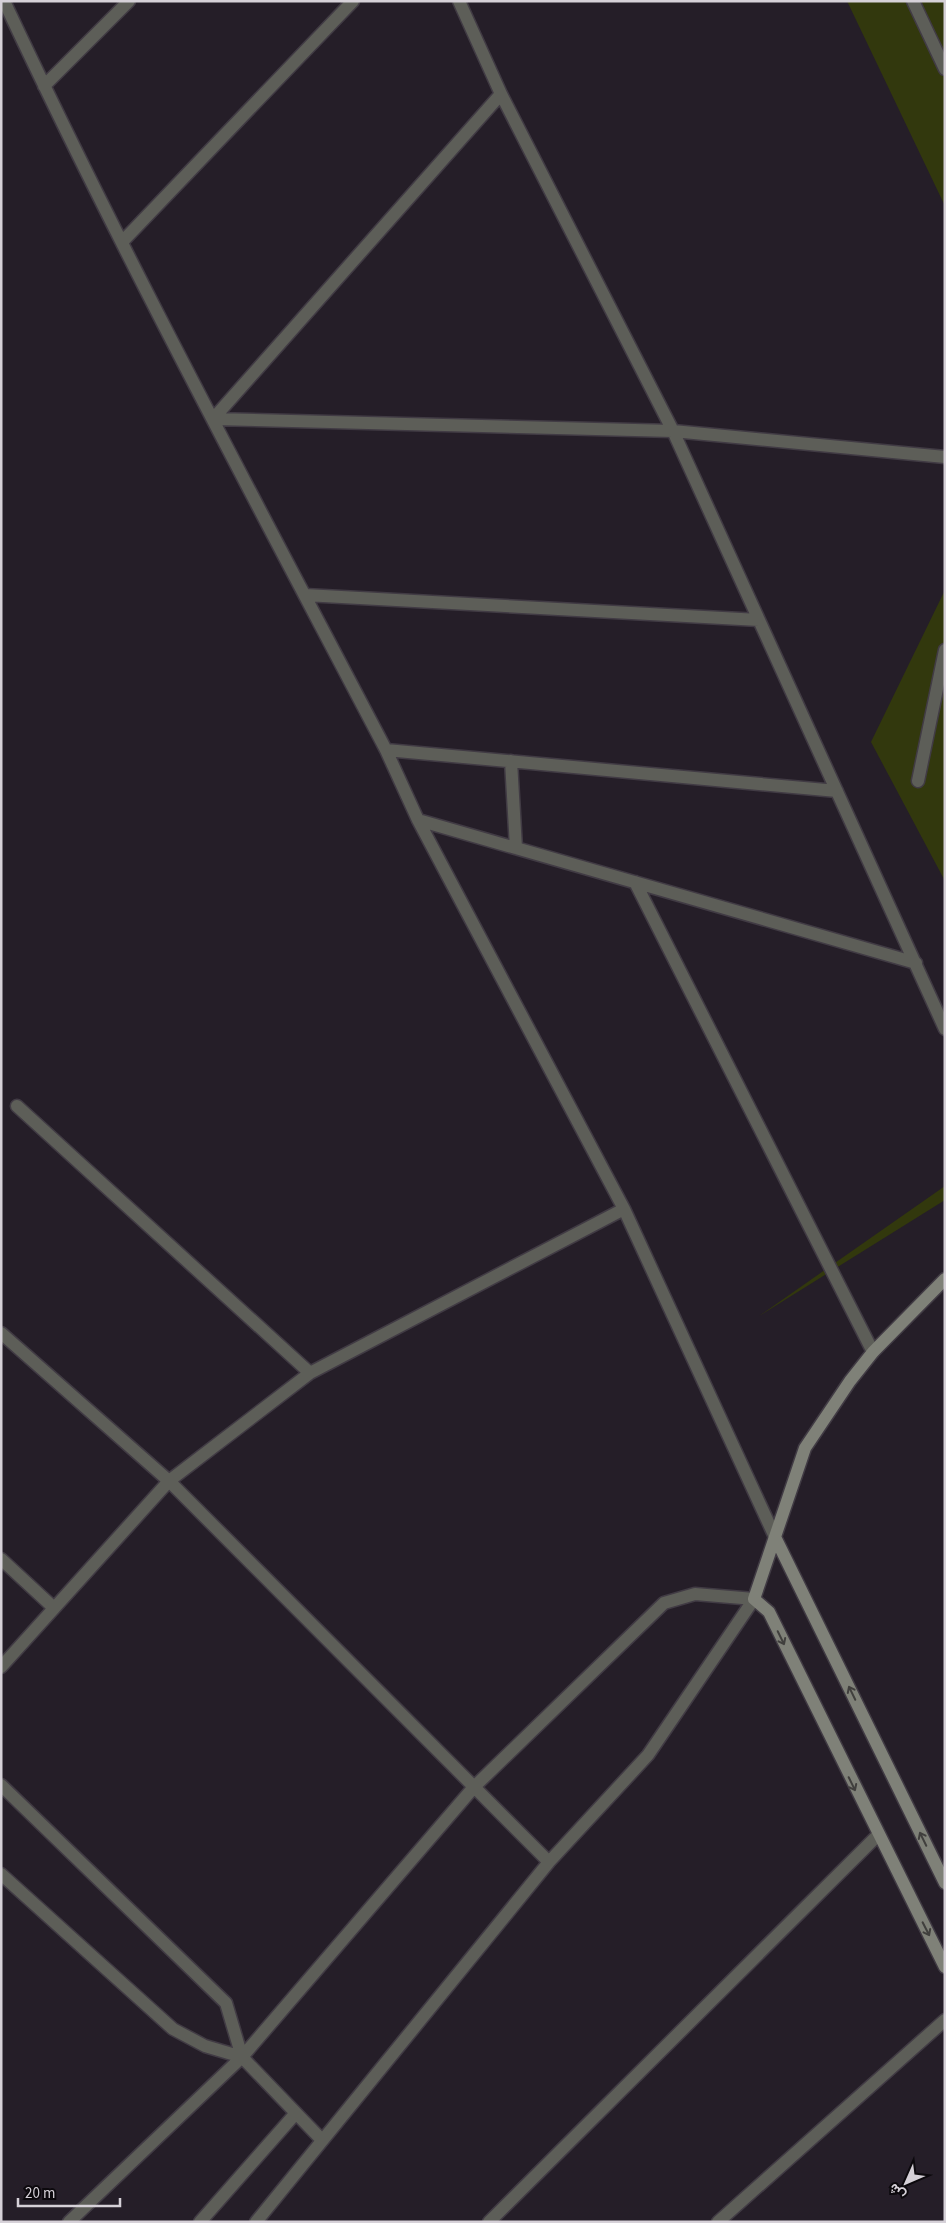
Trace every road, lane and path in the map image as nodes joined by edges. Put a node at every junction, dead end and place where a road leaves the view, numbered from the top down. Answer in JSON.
{"nodes":[{"id":1,"x":4,"y":1,"type":"edge"},
{"id":2,"x":129,"y":1,"type":"edge"},
{"id":3,"x":353,"y":1,"type":"edge"},
{"id":4,"x":458,"y":1,"type":"edge"},
{"id":5,"x":913,"y":1,"type":"edge"},
{"id":6,"x":945,"y":69,"type":"edge"},
{"id":7,"x":44,"y":86,"type":"junction"},
{"id":8,"x":501,"y":94,"type":"junction"},
{"id":9,"x":122,"y":242,"type":"junction"},
{"id":10,"x":213,"y":419,"type":"junction"},
{"id":11,"x":673,"y":432,"type":"junction"},
{"id":12,"x":945,"y":458,"type":"edge"},
{"id":13,"x":305,"y":595,"type":"junction"},
{"id":14,"x":759,"y":620,"type":"junction"},
{"id":15,"x":945,"y":650,"type":"edge"},
{"id":16,"x":386,"y":750,"type":"junction"},
{"id":17,"x":511,"y":761,"type":"junction"},
{"id":18,"x":918,"y":781,"type":"dead end"},
{"id":19,"x":837,"y":791,"type":"junction"},
{"id":20,"x":418,"y":820,"type":"junction"},
{"id":21,"x":516,"y":848,"type":"junction"},
{"id":22,"x":635,"y":882,"type":"junction"},
{"id":23,"x":916,"y":963,"type":"junction"},
{"id":24,"x":945,"y":1029,"type":"edge"},
{"id":25,"x":17,"y":1106,"type":"dead end"},
{"id":26,"x":624,"y":1209,"type":"junction"},
{"id":27,"x":945,"y":1279,"type":"edge"},
{"id":28,"x":1,"y":1333,"type":"edge"},
{"id":29,"x":873,"y":1352,"type":"junction"},
{"id":30,"x":310,"y":1373,"type":"junction"},
{"id":31,"x":169,"y":1481,"type":"junction"},
{"id":32,"x":776,"y":1538,"type":"junction"},
{"id":33,"x":1,"y":1559,"type":"edge"},
{"id":34,"x":754,"y":1599,"type":"junction"},
{"id":35,"x":54,"y":1608,"type":"junction"},
{"id":36,"x":1,"y":1667,"type":"edge"},
{"id":37,"x":1,"y":1785,"type":"edge"},
{"id":38,"x":474,"y":1787,"type":"junction"},
{"id":39,"x":878,"y":1835,"type":"junction"},
{"id":40,"x":549,"y":1862,"type":"junction"},
{"id":41,"x":1,"y":1874,"type":"edge"},
{"id":42,"x":945,"y":1883,"type":"edge"},
{"id":43,"x":945,"y":1967,"type":"edge"},
{"id":44,"x":945,"y":2020,"type":"edge"},
{"id":45,"x":242,"y":2057,"type":"junction"},
{"id":46,"x":296,"y":2113,"type":"junction"},
{"id":47,"x":321,"y":2139,"type":"junction"},
{"id":48,"x":69,"y":2222,"type":"edge"},
{"id":49,"x":200,"y":2222,"type":"edge"},
{"id":50,"x":256,"y":2222,"type":"edge"},
{"id":51,"x":489,"y":2222,"type":"edge"},
{"id":52,"x":718,"y":2222,"type":"edge"}],
"edges":[{"from":1,"to":7,"type":"street"},
{"from":2,"to":7,"type":"street"},
{"from":3,"to":9,"type":"street"},
{"from":4,"to":8,"type":"street"},
{"from":5,"to":6,"type":"street"},
{"from":7,"to":9,"type":"street"},
{"from":8,"to":10,"type":"street"},
{"from":8,"to":11,"type":"street"},
{"from":9,"to":10,"type":"street"},
{"from":10,"to":11,"type":"street"},
{"from":10,"to":13,"type":"street"},
{"from":11,"to":12,"type":"street"},
{"from":11,"to":14,"type":"street"},
{"from":13,"to":14,"type":"street"},
{"from":13,"to":16,"type":"street"},
{"from":14,"to":19,"type":"street"},
{"from":15,"to":18,"type":"street"},
{"from":16,"to":17,"type":"street"},
{"from":16,"to":20,"type":"street"},
{"from":17,"to":19,"type":"street"},
{"from":17,"to":21,"type":"street"},
{"from":19,"to":23,"type":"street"},
{"from":20,"to":21,"type":"street"},
{"from":20,"to":26,"type":"street"},
{"from":21,"to":22,"type":"street"},
{"from":22,"to":23,"type":"street"},
{"from":22,"to":29,"type":"street"},
{"from":23,"to":24,"type":"street"},
{"from":25,"to":30,"type":"street"},
{"from":26,"to":30,"type":"street"},
{"from":26,"to":32,"type":"street"},
{"from":27,"to":29,"type":"street"},
{"from":28,"to":31,"type":"street"},
{"from":29,"to":32,"type":"street"},
{"from":30,"to":31,"type":"street"},
{"from":31,"to":35,"type":"street"},
{"from":31,"to":38,"type":"street"},
{"from":32,"to":34,"type":"street"},
{"from":42,"to":32,"type":"street","one_way":true},
{"from":33,"to":35,"type":"street"},
{"from":34,"to":38,"type":"street"},
{"from":34,"to":39,"type":"street","one_way":true},
{"from":34,"to":40,"type":"street"},
{"from":35,"to":36,"type":"street"},
{"from":37,"to":45,"type":"street"},
{"from":38,"to":40,"type":"street"},
{"from":38,"to":45,"type":"street"},
{"from":39,"to":43,"type":"street","one_way":true},
{"from":39,"to":51,"type":"street"},
{"from":40,"to":47,"type":"street"},
{"from":41,"to":45,"type":"street"},
{"from":44,"to":52,"type":"street"},
{"from":45,"to":46,"type":"street"},
{"from":45,"to":48,"type":"street"},
{"from":46,"to":47,"type":"street"},
{"from":46,"to":49,"type":"street"},
{"from":47,"to":50,"type":"street"}]}
